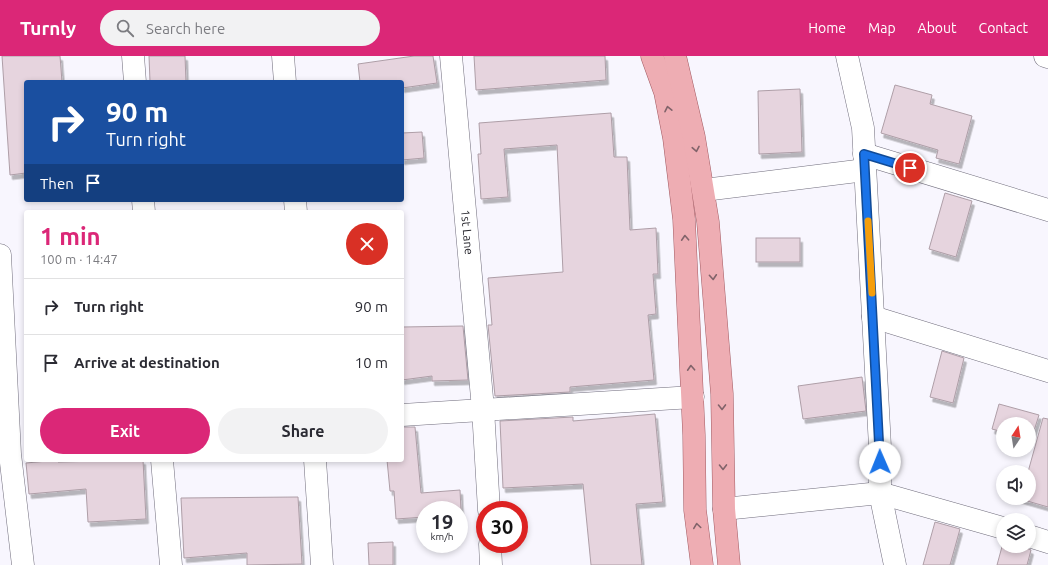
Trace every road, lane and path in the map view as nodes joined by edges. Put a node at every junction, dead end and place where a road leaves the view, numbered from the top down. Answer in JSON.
{"nodes":[{"id":1,"x":133,"y":56,"type":"edge"},
{"id":2,"x":283,"y":56,"type":"edge"},
{"id":3,"x":451,"y":56,"type":"edge"},
{"id":4,"x":848,"y":56,"type":"edge"},
{"id":5,"x":1045,"y":56,"type":"edge"},
{"id":6,"x":1048,"y":57,"type":"edge"},
{"id":7,"x":666,"y":64,"type":"edge"},
{"id":8,"x":135,"y":80,"type":"edge"},
{"id":9,"x":285,"y":80,"type":"edge"},
{"id":10,"x":865,"y":162,"type":"junction"},
{"id":11,"x":704,"y":190,"type":"junction"},
{"id":12,"x":1048,"y":210,"type":"edge"},
{"id":13,"x":0,"y":255,"type":"edge"},
{"id":14,"x":873,"y":317,"type":"junction"},
{"id":15,"x":1048,"y":370,"type":"edge"},
{"id":16,"x":693,"y":397,"type":"junction"},
{"id":17,"x":483,"y":409,"type":"junction"},
{"id":18,"x":404,"y":415,"type":"edge"},
{"id":19,"x":12,"y":453,"type":"edge"},
{"id":20,"x":162,"y":462,"type":"edge"},
{"id":21,"x":315,"y":462,"type":"edge"},
{"id":22,"x":880,"y":492,"type":"junction"},
{"id":23,"x":488,"y":501,"type":"edge"},
{"id":24,"x":724,"y":509,"type":"junction"},
{"id":25,"x":996,"y":526,"type":"edge"},
{"id":26,"x":1036,"y":538,"type":"edge"},
{"id":27,"x":1048,"y":542,"type":"edge"},
{"id":28,"x":491,"y":553,"type":"edge"},
{"id":29,"x":23,"y":565,"type":"edge"},
{"id":30,"x":171,"y":565,"type":"edge"},
{"id":31,"x":322,"y":565,"type":"edge"},
{"id":32,"x":492,"y":565,"type":"edge"},
{"id":33,"x":702,"y":565,"type":"edge"},
{"id":34,"x":729,"y":565,"type":"edge"},
{"id":35,"x":895,"y":565,"type":"edge"}],
"edges":[{"from":1,"to":8,"type":"street"},
{"from":2,"to":9,"type":"street"},
{"from":3,"to":17,"type":"street","name":"1st Lane"},
{"from":4,"to":10,"type":"street"},
{"from":5,"to":6,"type":"street"},
{"from":7,"to":11,"type":"main road","one_way":true},
{"from":16,"to":7,"type":"main road","one_way":true},
{"from":10,"to":11,"type":"street"},
{"from":10,"to":12,"type":"street"},
{"from":10,"to":14,"type":"street"},
{"from":11,"to":24,"type":"main road","one_way":true},
{"from":13,"to":19,"type":"street"},
{"from":14,"to":15,"type":"street"},
{"from":14,"to":22,"type":"street"},
{"from":16,"to":17,"type":"street"},
{"from":33,"to":16,"type":"main road","one_way":true},
{"from":17,"to":18,"type":"street"},
{"from":17,"to":23,"type":"street","name":"1st Lane"},
{"from":19,"to":29,"type":"street"},
{"from":20,"to":30,"type":"street"},
{"from":21,"to":31,"type":"street"},
{"from":22,"to":24,"type":"street"},
{"from":22,"to":25,"type":"street"},
{"from":22,"to":35,"type":"street"},
{"from":24,"to":34,"type":"main road"},
{"from":26,"to":27,"type":"street"},
{"from":28,"to":32,"type":"street"}]}
